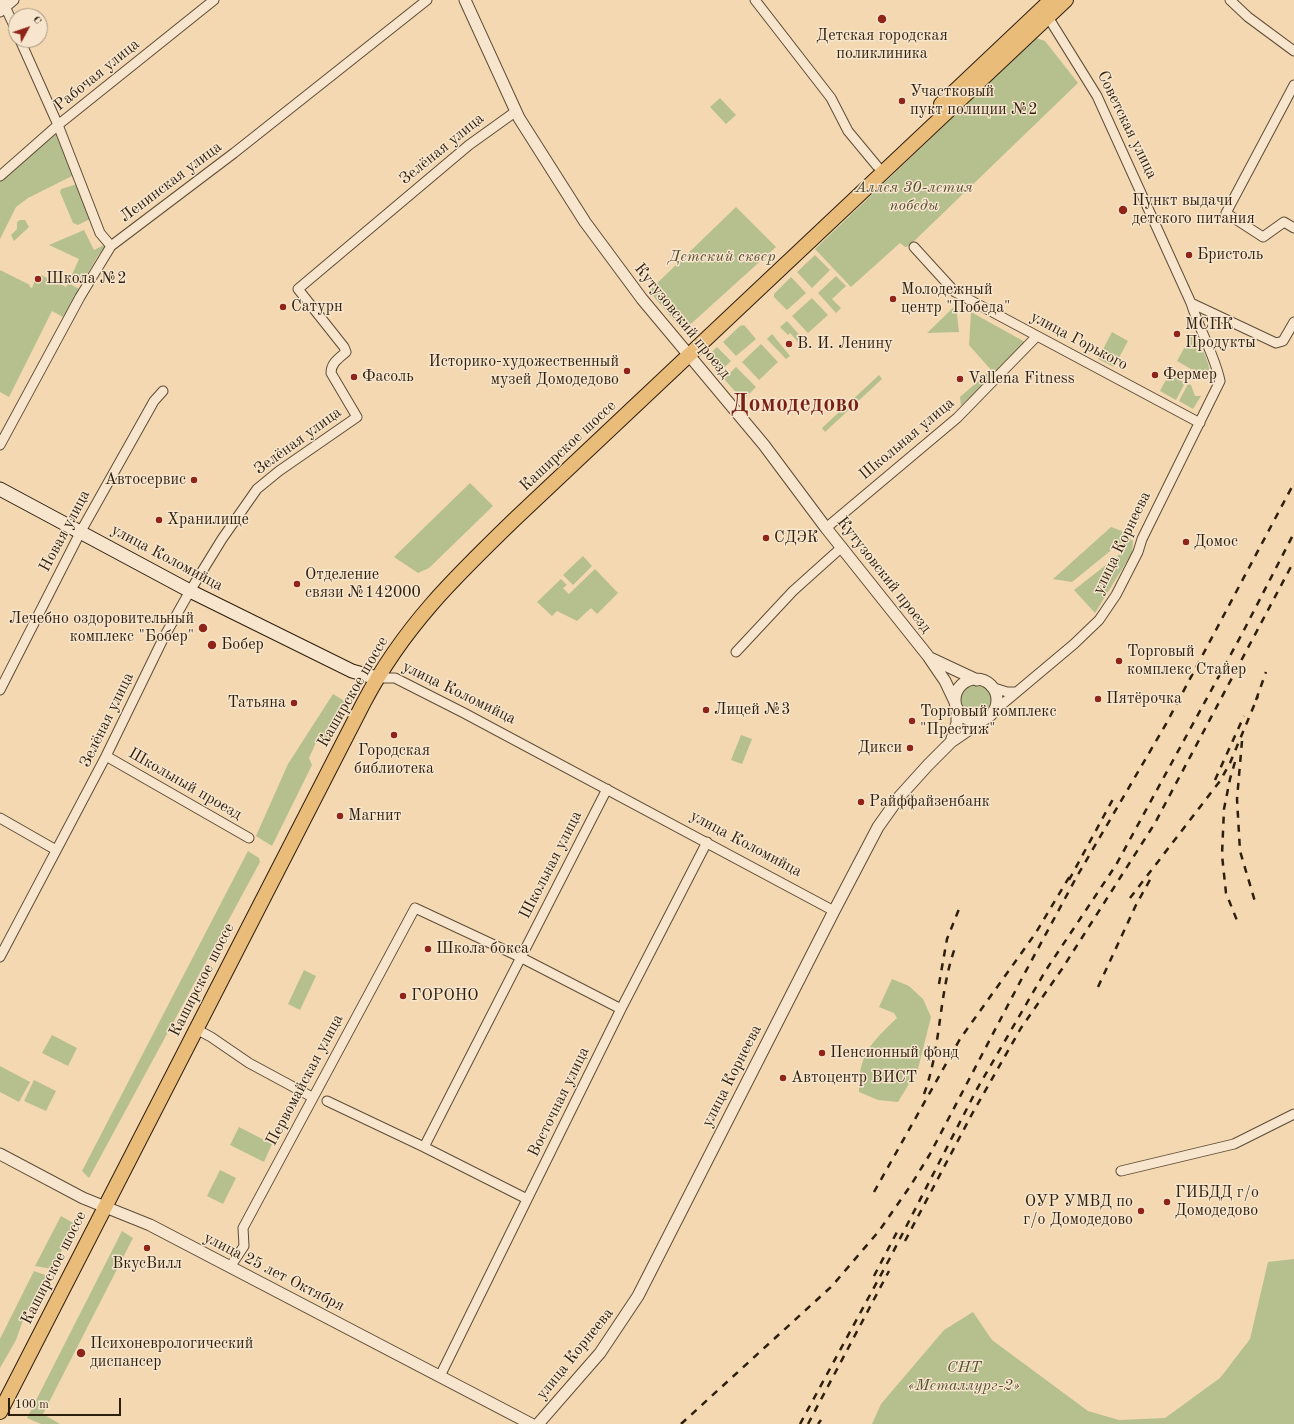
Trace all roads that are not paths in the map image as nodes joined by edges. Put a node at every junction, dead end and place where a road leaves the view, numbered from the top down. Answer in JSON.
{"nodes":[{"id":1,"x":14,"y":0,"type":"edge"},
{"id":2,"x":214,"y":0,"type":"edge"},
{"id":3,"x":427,"y":0,"type":"edge"},
{"id":4,"x":465,"y":0,"type":"edge"},
{"id":5,"x":755,"y":0,"type":"edge"},
{"id":6,"x":1066,"y":0,"type":"edge"},
{"id":7,"x":1230,"y":0,"type":"edge"},
{"id":8,"x":3,"y":6,"type":"edge"},
{"id":9,"x":1045,"y":6,"type":"edge"},
{"id":10,"x":8,"y":15,"type":"edge"},
{"id":11,"x":24,"y":48,"type":"edge"},
{"id":12,"x":1294,"y":51,"type":"edge"},
{"id":13,"x":1294,"y":86,"type":"edge"},
{"id":14,"x":515,"y":112,"type":"junction"},
{"id":15,"x":58,"y":125,"type":"junction"},
{"id":16,"x":877,"y":166,"type":"junction"},
{"id":17,"x":0,"y":176,"type":"edge"},
{"id":18,"x":1294,"y":228,"type":"edge"},
{"id":19,"x":111,"y":246,"type":"junction"},
{"id":20,"x":914,"y":247,"type":"dead end"},
{"id":21,"x":1190,"y":303,"type":"junction"},
{"id":22,"x":1294,"y":322,"type":"edge"},
{"id":23,"x":1037,"y":336,"type":"junction"},
{"id":24,"x":685,"y":352,"type":"junction"},
{"id":25,"x":1220,"y":381,"type":"joint"},
{"id":26,"x":163,"y":391,"type":"dead end"},
{"id":27,"x":1200,"y":423,"type":"junction"},
{"id":28,"x":0,"y":445,"type":"edge"},
{"id":29,"x":0,"y":489,"type":"edge"},
{"id":30,"x":826,"y":528,"type":"junction"},
{"id":31,"x":81,"y":531,"type":"junction"},
{"id":32,"x":842,"y":547,"type":"junction"},
{"id":33,"x":190,"y":591,"type":"junction"},
{"id":34,"x":736,"y":652,"type":"dead end"},
{"id":35,"x":928,"y":656,"type":"junction"},
{"id":36,"x":372,"y":677,"type":"junction"},
{"id":37,"x":977,"y":680,"type":"junction"},
{"id":38,"x":991,"y":687,"type":"junction"},
{"id":39,"x":0,"y":690,"type":"edge"},
{"id":40,"x":1016,"y":692,"type":"junction"},
{"id":41,"x":956,"y":705,"type":"junction"},
{"id":42,"x":993,"y":712,"type":"junction"},
{"id":43,"x":983,"y":720,"type":"junction"},
{"id":44,"x":951,"y":742,"type":"junction"},
{"id":45,"x":106,"y":756,"type":"junction"},
{"id":46,"x":607,"y":789,"type":"junction"},
{"id":47,"x":0,"y":818,"type":"edge"},
{"id":48,"x":249,"y":838,"type":"dead end"},
{"id":49,"x":706,"y":842,"type":"junction"},
{"id":50,"x":56,"y":850,"type":"junction"},
{"id":51,"x":834,"y":911,"type":"junction"},
{"id":52,"x":0,"y":957,"type":"edge"},
{"id":53,"x":520,"y":957,"type":"junction"},
{"id":54,"x":621,"y":1009,"type":"junction"},
{"id":55,"x":196,"y":1029,"type":"junction"},
{"id":56,"x":312,"y":1097,"type":"junction"},
{"id":57,"x":327,"y":1100,"type":"dead end"},
{"id":58,"x":1294,"y":1114,"type":"edge"},
{"id":59,"x":424,"y":1147,"type":"junction"},
{"id":60,"x":0,"y":1154,"type":"edge"},
{"id":61,"x":1120,"y":1171,"type":"dead end"},
{"id":62,"x":527,"y":1199,"type":"junction"},
{"id":63,"x":100,"y":1205,"type":"junction"},
{"id":64,"x":230,"y":1267,"type":"junction"},
{"id":65,"x":440,"y":1376,"type":"junction"},
{"id":66,"x":0,"y":1392,"type":"edge"},
{"id":67,"x":0,"y":1412,"type":"edge"},
{"id":68,"x":531,"y":1424,"type":"edge"},
{"id":69,"x":538,"y":1424,"type":"edge"}],
"edges":[{"from":1,"to":8,"type":"street"},
{"from":2,"to":15,"type":"street","name":"Рабочая улица"},
{"from":3,"to":19,"type":"street","name":"Ленинская улица"},
{"from":4,"to":14,"type":"street","name":"Кутузовский проезд"},
{"from":5,"to":16,"type":"street"},
{"from":6,"to":9,"type":"main road","name":"Каширское шоссе"},
{"from":7,"to":12,"type":"street"},
{"from":8,"to":10,"type":"street"},
{"from":9,"to":16,"type":"main road","name":"Каширское шоссе"},
{"from":9,"to":21,"type":"street","name":"Советская улица"},
{"from":9,"to":24,"type":"main road","name":"Каширское шоссе"},
{"from":11,"to":15,"type":"street"},
{"from":13,"to":18,"type":"street"},
{"from":14,"to":24,"type":"street","name":"Кутузовский проезд"},
{"from":14,"to":33,"type":"street","name":"Зелёная улица"},
{"from":15,"to":17,"type":"street","name":"Рабочая улица"},
{"from":15,"to":19,"type":"street"},
{"from":16,"to":24,"type":"main road","name":"Каширское шоссе"},
{"from":19,"to":28,"type":"street","name":"Ленинская улица"},
{"from":20,"to":23,"type":"street","name":"улица Горького"},
{"from":21,"to":22,"type":"street"},
{"from":21,"to":25,"type":"street","name":"Советская улица"},
{"from":23,"to":27,"type":"street","name":"улица Горького"},
{"from":23,"to":30,"type":"street","name":"Школьная улица"},
{"from":24,"to":30,"type":"street","name":"Кутузовский проезд"},
{"from":24,"to":36,"type":"main road","name":"Каширское шоссе"},
{"from":25,"to":27,"type":"street","name":"улица Корнеева"},
{"from":26,"to":31,"type":"street","name":"Новая улица"},
{"from":27,"to":40,"type":"street","name":"улица Корнеева"},
{"from":29,"to":31,"type":"main road","name":"улица Коломийца"},
{"from":30,"to":32,"type":"street","name":"Кутузовский проезд"},
{"from":31,"to":33,"type":"main road","name":"улица Коломийца"},
{"from":31,"to":39,"type":"street","name":"Новая улица"},
{"from":32,"to":34,"type":"street"},
{"from":32,"to":35,"type":"street","name":"Кутузовский проезд"},
{"from":33,"to":36,"type":"main road","name":"улица Коломийца"},
{"from":33,"to":45,"type":"street","name":"Зелёная улица"},
{"from":35,"to":37,"type":"street"},
{"from":35,"to":41,"type":"street","name":"Кутузовский проезд"},
{"from":36,"to":46,"type":"street","name":"улица Коломийца"},
{"from":36,"to":55,"type":"main road","name":"Каширское шоссе"},
{"from":36,"to":63,"type":"main road","name":"Каширское шоссе"},
{"from":37,"to":38,"type":"street"},
{"from":37,"to":41,"type":"street"},
{"from":38,"to":40,"type":"street"},
{"from":38,"to":42,"type":"street"},
{"from":40,"to":42,"type":"street","name":"улица Корнеева"},
{"from":41,"to":43,"type":"street"},
{"from":41,"to":44,"type":"street"},
{"from":42,"to":43,"type":"street"},
{"from":43,"to":44,"type":"street","name":"улица Корнеева"},
{"from":44,"to":51,"type":"street","name":"улица Корнеева"},
{"from":45,"to":48,"type":"street","name":"Школьный проезд"},
{"from":45,"to":50,"type":"street","name":"Зелёная улица"},
{"from":46,"to":49,"type":"street","name":"улица Коломийца"},
{"from":46,"to":53,"type":"street","name":"Школьная улица"},
{"from":47,"to":50,"type":"street"},
{"from":49,"to":51,"type":"street","name":"улица Коломийца"},
{"from":49,"to":54,"type":"street","name":"Восточная улица"},
{"from":50,"to":52,"type":"street","name":"Зелёная улица"},
{"from":51,"to":69,"type":"street","name":"улица Корнеева"},
{"from":53,"to":54,"type":"street"},
{"from":53,"to":56,"type":"street","name":"Первомайская улица"},
{"from":53,"to":59,"type":"street","name":"Школьная улица"},
{"from":54,"to":62,"type":"street","name":"Восточная улица"},
{"from":55,"to":56,"type":"street"},
{"from":55,"to":63,"type":"main road","name":"Каширское шоссе"},
{"from":56,"to":64,"type":"street","name":"Первомайская улица"},
{"from":57,"to":59,"type":"street"},
{"from":58,"to":61,"type":"street"},
{"from":59,"to":62,"type":"street"},
{"from":60,"to":63,"type":"street","name":"улица 25 лет Октября"},
{"from":62,"to":65,"type":"street","name":"Восточная улица"},
{"from":63,"to":64,"type":"street","name":"улица 25 лет Октября"},
{"from":63,"to":66,"type":"main road","name":"Каширское шоссе"},
{"from":63,"to":67,"type":"main road","name":"Каширское шоссе"},
{"from":64,"to":65,"type":"street","name":"улица 25 лет Октября"},
{"from":65,"to":68,"type":"street","name":"улица 25 лет Октября"}]}
